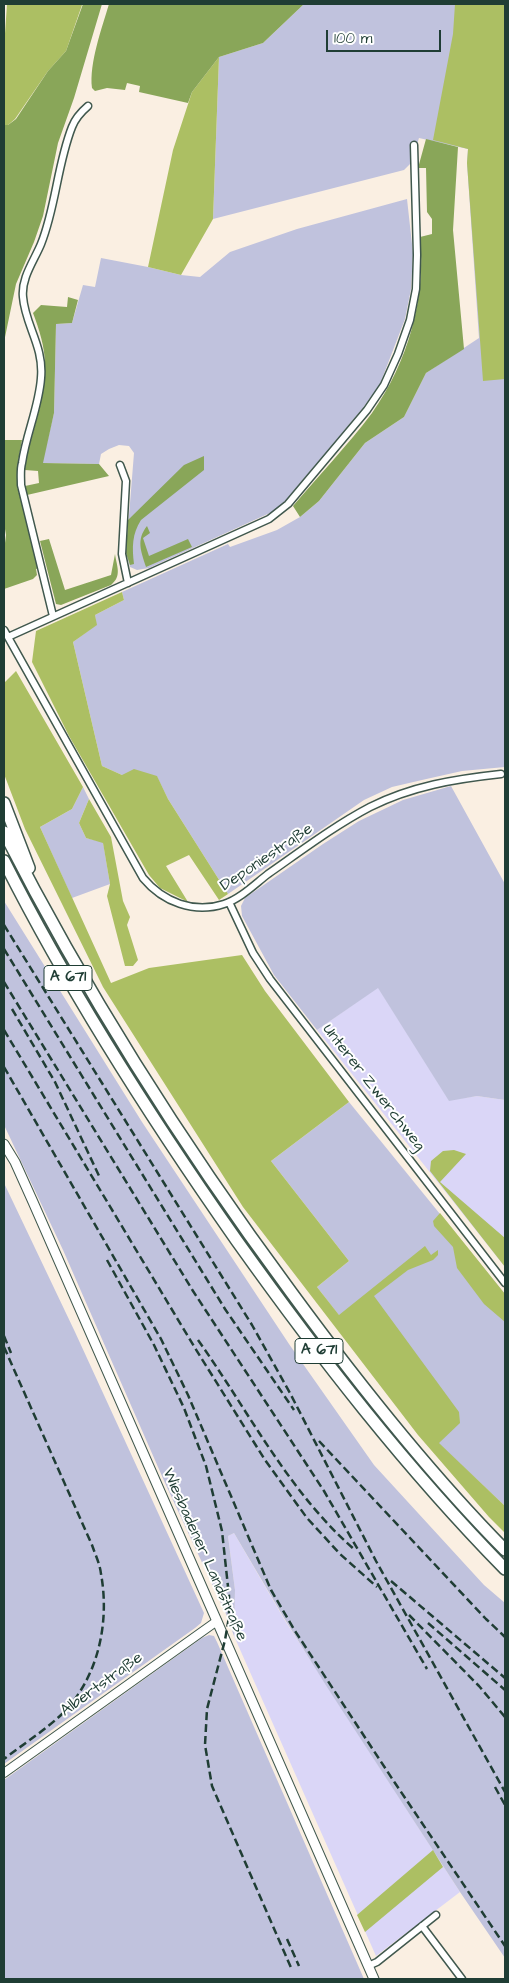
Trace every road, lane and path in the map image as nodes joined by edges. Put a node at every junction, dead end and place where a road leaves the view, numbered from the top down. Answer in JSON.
{"nodes":[{"id":1,"x":88,"y":106,"type":"dead end"},
{"id":2,"x":414,"y":145,"type":"dead end"},
{"id":3,"x":120,"y":465,"type":"dead end"},
{"id":4,"x":128,"y":583,"type":"junction"},
{"id":5,"x":53,"y":616,"type":"junction"},
{"id":6,"x":4,"y":630,"type":"edge"},
{"id":7,"x":8,"y":637,"type":"junction"},
{"id":8,"x":501,"y":774,"type":"dead end"},
{"id":9,"x":4,"y":803,"type":"edge"},
{"id":10,"x":4,"y":832,"type":"edge"},
{"id":11,"x":4,"y":861,"type":"edge"},
{"id":12,"x":4,"y":875,"type":"edge"},
{"id":13,"x":38,"y":900,"type":"junction"},
{"id":14,"x":229,"y":902,"type":"junction"},
{"id":15,"x":25,"y":904,"type":"junction"},
{"id":16,"x":4,"y":1144,"type":"edge"},
{"id":17,"x":505,"y":1283,"type":"edge"},
{"id":18,"x":505,"y":1550,"type":"edge"},
{"id":19,"x":505,"y":1569,"type":"edge"},
{"id":20,"x":217,"y":1621,"type":"junction"},
{"id":21,"x":4,"y":1773,"type":"edge"},
{"id":22,"x":436,"y":1915,"type":"dead end"},
{"id":23,"x":422,"y":1926,"type":"junction"},
{"id":24,"x":368,"y":1966,"type":"junction"},
{"id":25,"x":374,"y":1979,"type":"edge"},
{"id":26,"x":462,"y":1979,"type":"edge"}],
"edges":[{"from":1,"to":5,"type":"street"},
{"from":2,"to":4,"type":"street"},
{"from":3,"to":4,"type":"street"},
{"from":4,"to":5,"type":"street"},
{"from":5,"to":7,"type":"street"},
{"from":6,"to":7,"type":"street","name":"Deponiestraße"},
{"from":7,"to":14,"type":"street","name":"Deponiestraße"},
{"from":8,"to":14,"type":"street","name":"Deponiestraße"},
{"from":9,"to":13,"type":"highway"},
{"from":10,"to":13,"type":"highway","number":"A 671"},
{"from":11,"to":15,"type":"highway","number":"A 671"},
{"from":12,"to":15,"type":"highway"},
{"from":13,"to":18,"type":"highway","number":"A 671"},
{"from":14,"to":17,"type":"street","name":"Unterer Zwerchweg"},
{"from":15,"to":19,"type":"highway","number":"A 671"},
{"from":16,"to":20,"type":"main road","name":"Wiesbadener Landstraße"},
{"from":20,"to":21,"type":"street","name":"Albertstraße"},
{"from":20,"to":24,"type":"main road","name":"Wiesbadener Landstraße"},
{"from":22,"to":23,"type":"street"},
{"from":23,"to":24,"type":"street"},
{"from":23,"to":26,"type":"street"},
{"from":24,"to":25,"type":"main road","name":"Wiesbadener Landstraße"}]}
